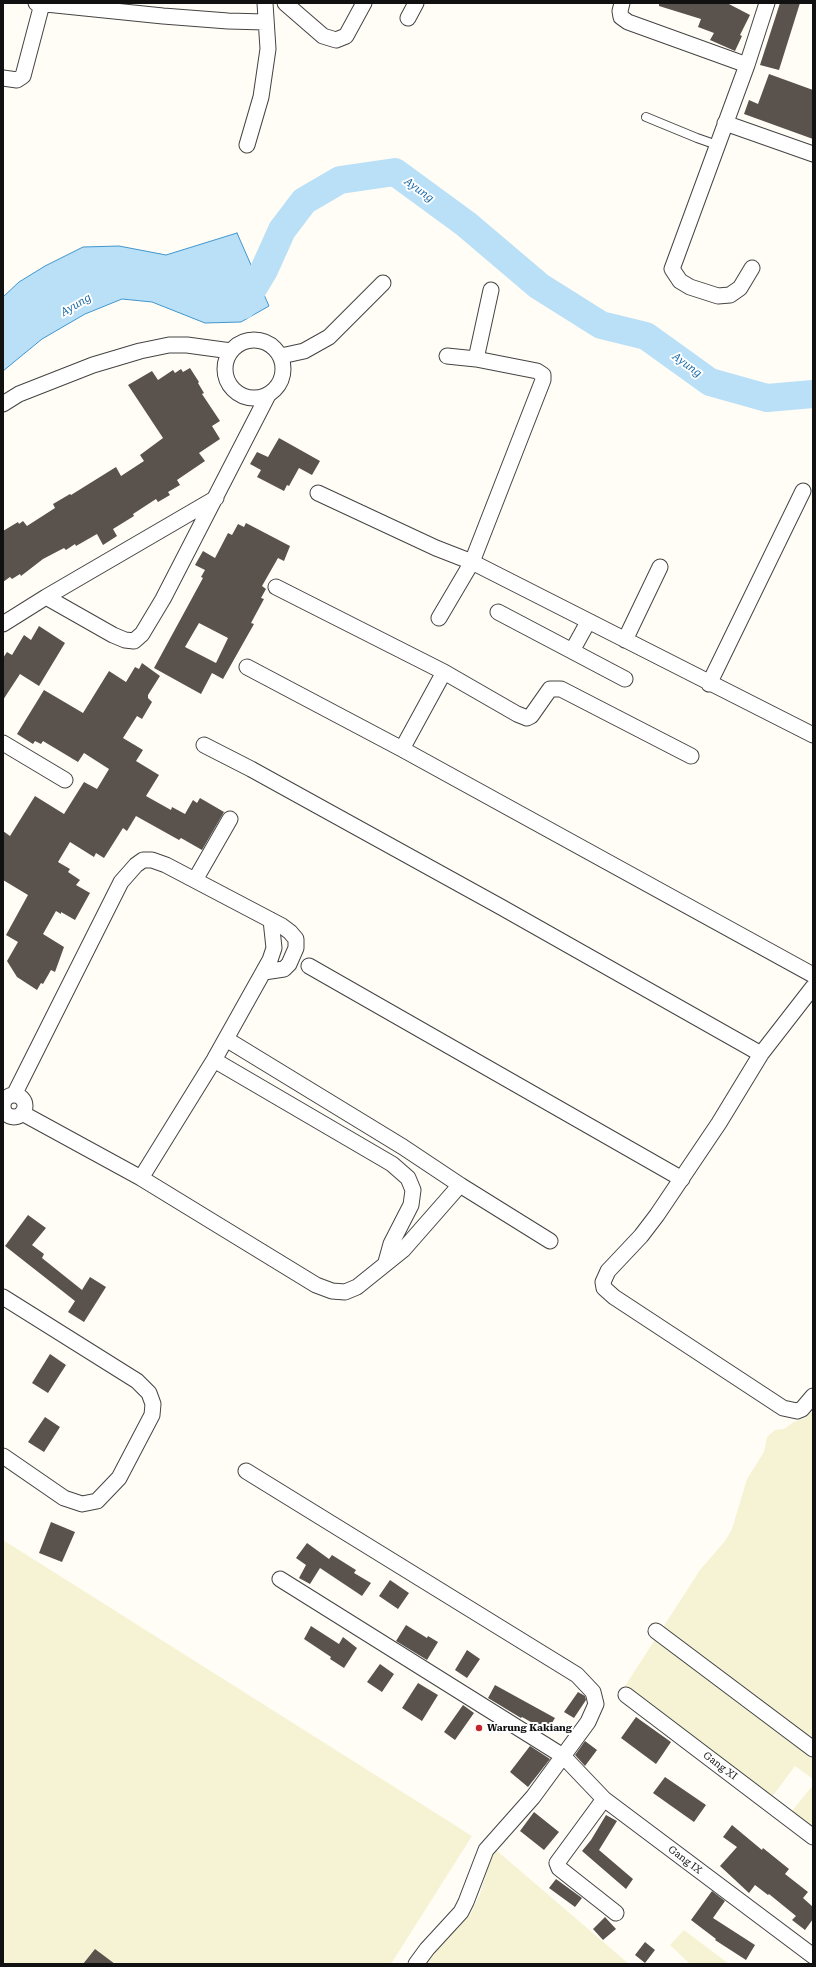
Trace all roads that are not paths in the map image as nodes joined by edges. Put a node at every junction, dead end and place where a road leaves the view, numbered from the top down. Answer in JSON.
{"nodes":[{"id":1,"x":39,"y":3,"type":"edge"},
{"id":2,"x":264,"y":3,"type":"edge"},
{"id":3,"x":285,"y":3,"type":"edge"},
{"id":4,"x":364,"y":3,"type":"edge"},
{"id":5,"x":416,"y":3,"type":"edge"},
{"id":6,"x":622,"y":3,"type":"edge"},
{"id":7,"x":767,"y":3,"type":"edge"},
{"id":8,"x":408,"y":18,"type":"dead end"},
{"id":9,"x":265,"y":22,"type":"junction"},
{"id":10,"x":747,"y":65,"type":"junction"},
{"id":11,"x":3,"y":78,"type":"edge"},
{"id":12,"x":646,"y":117,"type":"dead end"},
{"id":13,"x":725,"y":123,"type":"junction"},
{"id":14,"x":247,"y":145,"type":"dead end"},
{"id":15,"x":718,"y":145,"type":"junction"},
{"id":16,"x":813,"y":154,"type":"edge"},
{"id":17,"x":752,"y":268,"type":"dead end"},
{"id":18,"x":383,"y":283,"type":"dead end"},
{"id":19,"x":491,"y":290,"type":"dead end"},
{"id":20,"x":231,"y":351,"type":"junction"},
{"id":21,"x":281,"y":356,"type":"junction"},
{"id":22,"x":447,"y":356,"type":"dead end"},
{"id":23,"x":476,"y":359,"type":"junction"},
{"id":24,"x":268,"y":395,"type":"junction"},
{"id":25,"x":3,"y":404,"type":"edge"},
{"id":26,"x":803,"y":491,"type":"dead end"},
{"id":27,"x":318,"y":493,"type":"dead end"},
{"id":28,"x":216,"y":498,"type":"junction"},
{"id":29,"x":472,"y":562,"type":"junction"},
{"id":30,"x":660,"y":567,"type":"dead end"},
{"id":31,"x":276,"y":587,"type":"dead end"},
{"id":32,"x":46,"y":597,"type":"junction"},
{"id":33,"x":498,"y":612,"type":"dead end"},
{"id":34,"x":439,"y":618,"type":"dead end"},
{"id":35,"x":588,"y":622,"type":"junction"},
{"id":36,"x":3,"y":624,"type":"edge"},
{"id":37,"x":625,"y":640,"type":"junction"},
{"id":38,"x":572,"y":651,"type":"junction"},
{"id":39,"x":247,"y":667,"type":"dead end"},
{"id":40,"x":444,"y":672,"type":"junction"},
{"id":41,"x":625,"y":679,"type":"dead end"},
{"id":42,"x":709,"y":684,"type":"junction"},
{"id":43,"x":813,"y":735,"type":"edge"},
{"id":44,"x":3,"y":743,"type":"edge"},
{"id":45,"x":204,"y":745,"type":"dead end"},
{"id":46,"x":402,"y":749,"type":"junction"},
{"id":47,"x":691,"y":756,"type":"dead end"},
{"id":48,"x":64,"y":780,"type":"dead end"},
{"id":49,"x":230,"y":819,"type":"dead end"},
{"id":50,"x":195,"y":880,"type":"junction"},
{"id":51,"x":271,"y":920,"type":"junction"},
{"id":52,"x":309,"y":966,"type":"dead end"},
{"id":53,"x":264,"y":972,"type":"junction"},
{"id":54,"x":813,"y":975,"type":"edge"},
{"id":55,"x":813,"y":988,"type":"edge"},
{"id":56,"x":226,"y":1039,"type":"junction"},
{"id":57,"x":761,"y":1054,"type":"junction"},
{"id":58,"x":214,"y":1060,"type":"junction"},
{"id":59,"x":14,"y":1095,"type":"junction"},
{"id":60,"x":22,"y":1113,"type":"junction"},
{"id":61,"x":5,"y":1117,"type":"edge"},
{"id":62,"x":403,"y":1147,"type":"junction"},
{"id":63,"x":392,"y":1164,"type":"junction"},
{"id":64,"x":141,"y":1178,"type":"junction"},
{"id":65,"x":682,"y":1179,"type":"junction"},
{"id":66,"x":460,"y":1185,"type":"junction"},
{"id":67,"x":399,"y":1226,"type":"junction"},
{"id":68,"x":414,"y":1239,"type":"junction"},
{"id":69,"x":550,"y":1241,"type":"dead end"},
{"id":70,"x":386,"y":1262,"type":"junction"},
{"id":71,"x":3,"y":1297,"type":"edge"},
{"id":72,"x":813,"y":1396,"type":"edge"},
{"id":73,"x":3,"y":1456,"type":"edge"},
{"id":74,"x":246,"y":1471,"type":"dead end"},
{"id":75,"x":280,"y":1579,"type":"dead end"},
{"id":76,"x":656,"y":1631,"type":"dead end"},
{"id":77,"x":626,"y":1696,"type":"dead end"},
{"id":78,"x":813,"y":1749,"type":"edge"},
{"id":79,"x":563,"y":1756,"type":"junction"},
{"id":80,"x":604,"y":1799,"type":"junction"},
{"id":81,"x":813,"y":1837,"type":"edge"},
{"id":82,"x":616,"y":1913,"type":"dead end"},
{"id":83,"x":813,"y":1956,"type":"edge"},
{"id":84,"x":416,"y":1964,"type":"edge"}],
"edges":[{"from":1,"to":9,"type":"street"},
{"from":1,"to":11,"type":"street"},
{"from":2,"to":9,"type":"street"},
{"from":3,"to":4,"type":"street"},
{"from":5,"to":8,"type":"street"},
{"from":6,"to":10,"type":"street"},
{"from":7,"to":10,"type":"street"},
{"from":9,"to":14,"type":"street"},
{"from":10,"to":13,"type":"street"},
{"from":12,"to":15,"type":"lane"},
{"from":13,"to":15,"type":"street"},
{"from":13,"to":16,"type":"street"},
{"from":15,"to":17,"type":"street"},
{"from":18,"to":21,"type":"street"},
{"from":19,"to":23,"type":"street"},
{"from":20,"to":21,"type":"street"},
{"from":20,"to":24,"type":"street"},
{"from":20,"to":25,"type":"street"},
{"from":21,"to":24,"type":"street"},
{"from":22,"to":23,"type":"street"},
{"from":23,"to":29,"type":"street"},
{"from":24,"to":28,"type":"street"},
{"from":26,"to":42,"type":"street"},
{"from":27,"to":29,"type":"street"},
{"from":28,"to":32,"type":"street"},
{"from":28,"to":32,"type":"street"},
{"from":29,"to":34,"type":"street"},
{"from":29,"to":35,"type":"street"},
{"from":30,"to":37,"type":"street"},
{"from":31,"to":40,"type":"street"},
{"from":32,"to":36,"type":"street"},
{"from":33,"to":38,"type":"street"},
{"from":35,"to":37,"type":"street"},
{"from":35,"to":38,"type":"street"},
{"from":37,"to":42,"type":"street"},
{"from":38,"to":41,"type":"street"},
{"from":39,"to":46,"type":"street"},
{"from":40,"to":46,"type":"street"},
{"from":40,"to":47,"type":"street"},
{"from":42,"to":43,"type":"street"},
{"from":44,"to":48,"type":"street"},
{"from":45,"to":57,"type":"street"},
{"from":46,"to":54,"type":"street"},
{"from":49,"to":50,"type":"street"},
{"from":50,"to":51,"type":"street"},
{"from":50,"to":59,"type":"street"},
{"from":51,"to":53,"type":"street"},
{"from":51,"to":53,"type":"street"},
{"from":52,"to":65,"type":"street"},
{"from":53,"to":56,"type":"street"},
{"from":55,"to":57,"type":"street"},
{"from":56,"to":58,"type":"street"},
{"from":56,"to":62,"type":"street"},
{"from":57,"to":65,"type":"street"},
{"from":58,"to":63,"type":"street"},
{"from":58,"to":64,"type":"street"},
{"from":59,"to":60,"type":"street"},
{"from":59,"to":61,"type":"street"},
{"from":60,"to":61,"type":"street"},
{"from":60,"to":64,"type":"street"},
{"from":62,"to":63,"type":"street"},
{"from":62,"to":66,"type":"street"},
{"from":63,"to":67,"type":"street"},
{"from":64,"to":70,"type":"street"},
{"from":65,"to":72,"type":"street"},
{"from":66,"to":68,"type":"street"},
{"from":66,"to":69,"type":"street"},
{"from":67,"to":68,"type":"street"},
{"from":67,"to":70,"type":"street"},
{"from":68,"to":70,"type":"street"},
{"from":71,"to":73,"type":"street"},
{"from":74,"to":79,"type":"street"},
{"from":75,"to":79,"type":"street","name":"Gang IX"},
{"from":76,"to":78,"type":"street"},
{"from":77,"to":81,"type":"street","name":"Gang XI"},
{"from":79,"to":80,"type":"street","name":"Gang IX"},
{"from":79,"to":84,"type":"street"},
{"from":80,"to":82,"type":"street"},
{"from":80,"to":83,"type":"street","name":"Gang IX"}]}
